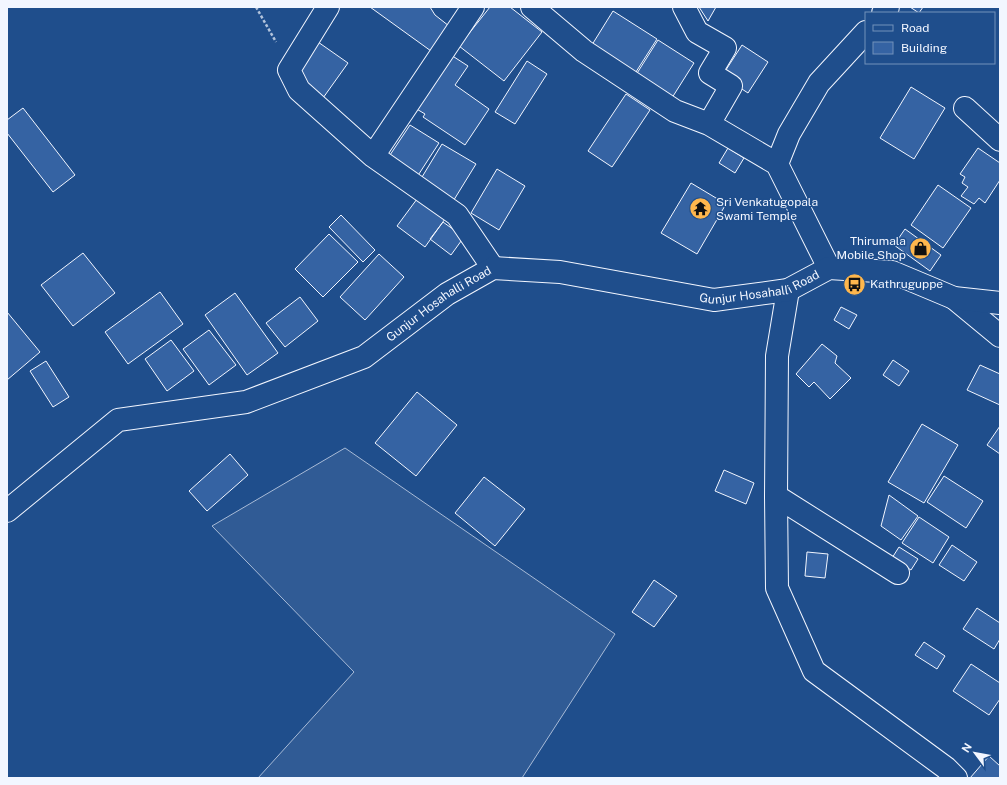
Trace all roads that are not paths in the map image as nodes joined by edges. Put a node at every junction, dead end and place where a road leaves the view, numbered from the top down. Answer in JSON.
{"nodes":[{"id":1,"x":328,"y":7,"type":"edge"},
{"id":2,"x":473,"y":7,"type":"edge"},
{"id":3,"x":532,"y":7,"type":"edge"},
{"id":4,"x":684,"y":7,"type":"edge"},
{"id":5,"x":865,"y":33,"type":"edge"},
{"id":6,"x":965,"y":108,"type":"dead end"},
{"id":7,"x":709,"y":124,"type":"junction"},
{"id":8,"x":1000,"y":140,"type":"edge"},
{"id":9,"x":373,"y":156,"type":"junction"},
{"id":10,"x":777,"y":164,"type":"junction"},
{"id":11,"x":493,"y":268,"type":"junction"},
{"id":12,"x":829,"y":268,"type":"junction"},
{"id":13,"x":788,"y":290,"type":"junction"},
{"id":14,"x":954,"y":298,"type":"junction"},
{"id":15,"x":1000,"y":302,"type":"edge"},
{"id":16,"x":1000,"y":336,"type":"edge"},
{"id":17,"x":776,"y":496,"type":"junction"},
{"id":18,"x":7,"y":511,"type":"edge"},
{"id":19,"x":898,"y":573,"type":"dead end"},
{"id":20,"x":946,"y":775,"type":"edge"}],
"edges":[{"from":1,"to":9,"type":"street"},
{"from":2,"to":9,"type":"street"},
{"from":3,"to":7,"type":"street"},
{"from":4,"to":7,"type":"street"},
{"from":5,"to":10,"type":"street"},
{"from":6,"to":8,"type":"street"},
{"from":7,"to":10,"type":"street"},
{"from":9,"to":11,"type":"street"},
{"from":10,"to":12,"type":"street"},
{"from":11,"to":13,"type":"street","name":"Gunjur Hosahalli Road"},
{"from":11,"to":18,"type":"street","name":"Gunjur Hosahalli Road"},
{"from":12,"to":13,"type":"street","name":"Gunjur Hosahalli Road"},
{"from":12,"to":14,"type":"street","name":"Gunjur Hosahalli Road"},
{"from":13,"to":17,"type":"street"},
{"from":14,"to":15,"type":"street","name":"Gunjur Hosahalli Road"},
{"from":14,"to":16,"type":"street"},
{"from":17,"to":19,"type":"street"},
{"from":17,"to":20,"type":"street"}]}
